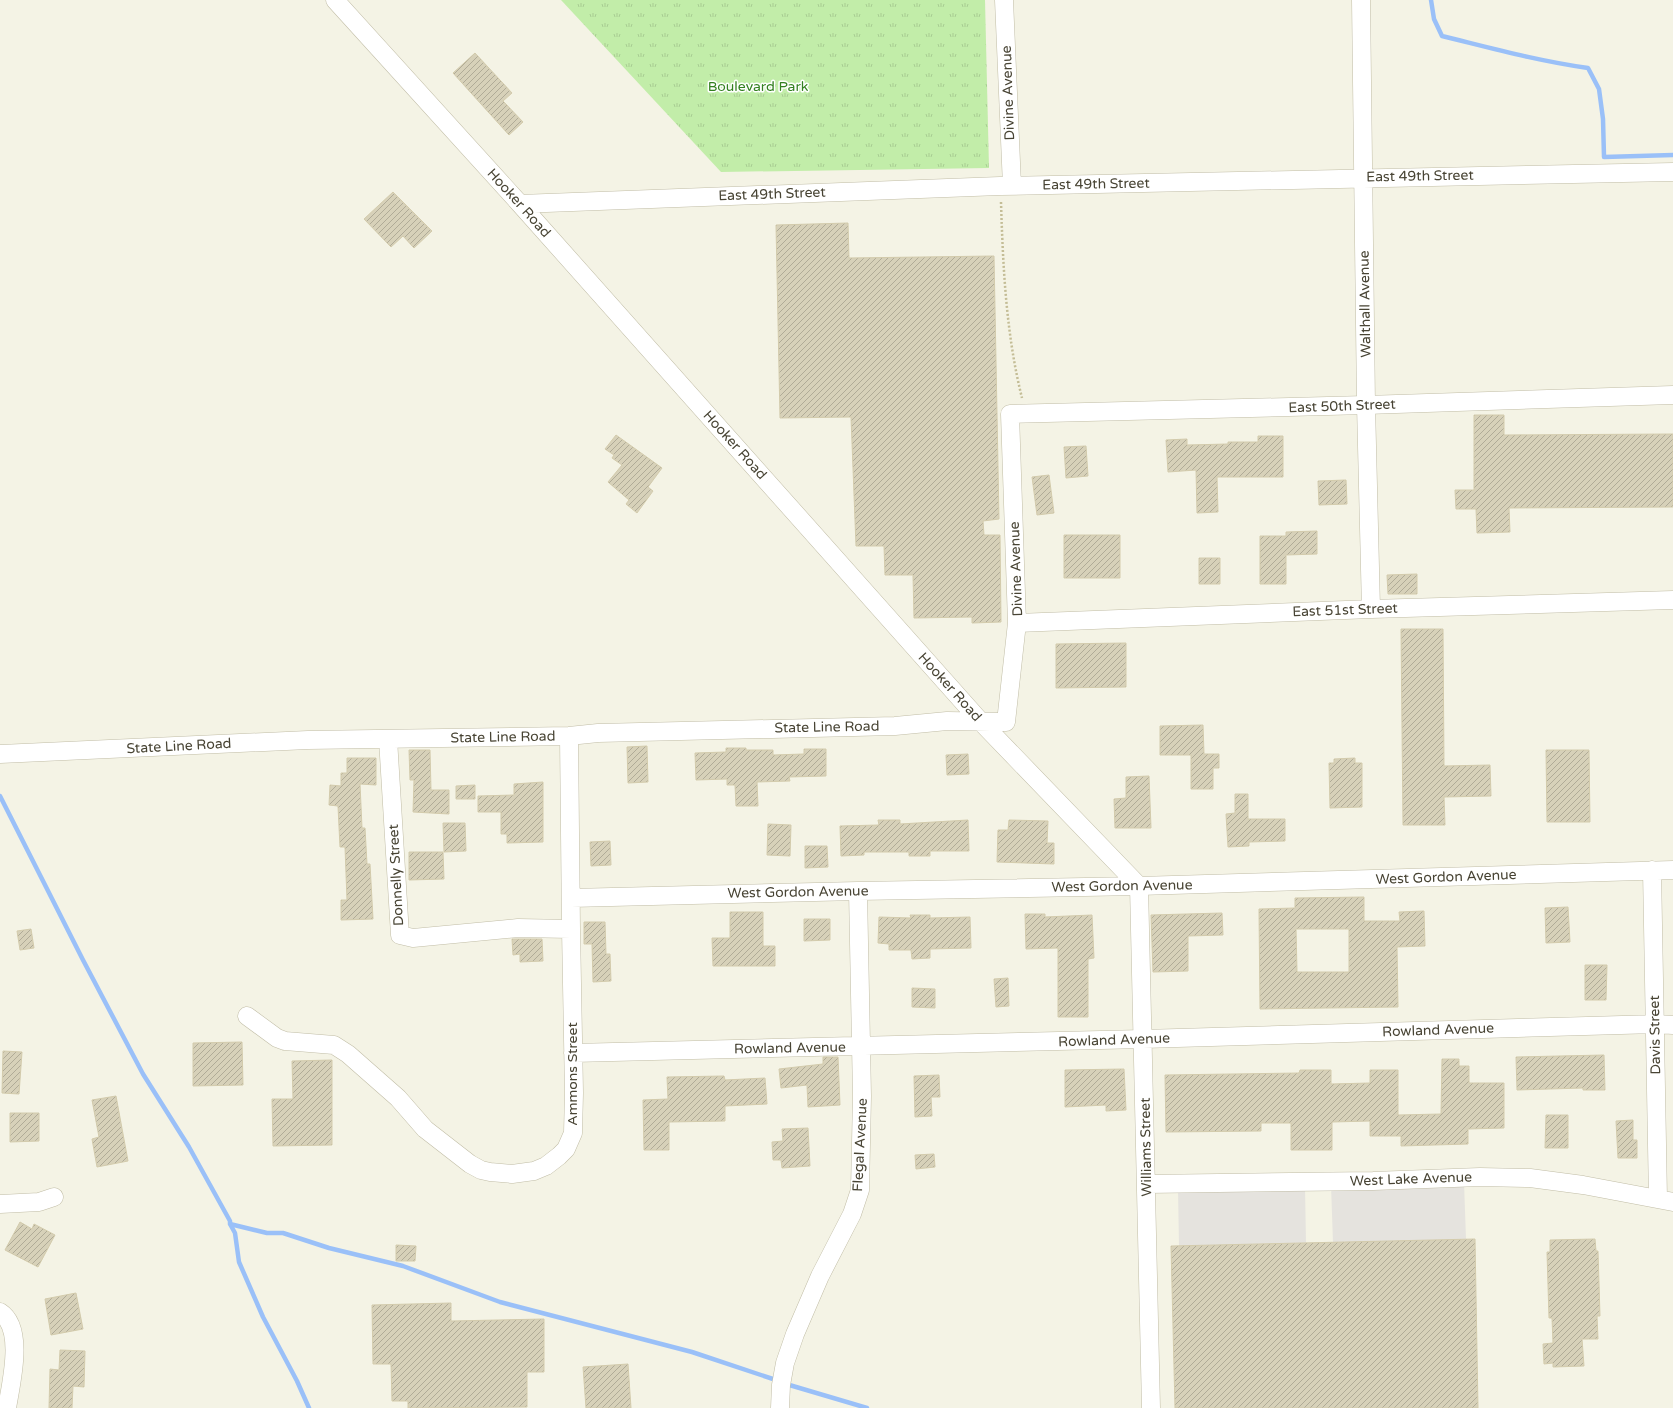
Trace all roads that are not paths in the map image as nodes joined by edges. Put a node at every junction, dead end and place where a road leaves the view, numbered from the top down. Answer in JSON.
{"nodes":[{"id":1,"x":335,"y":0,"type":"edge"},
{"id":2,"x":1004,"y":0,"type":"edge"},
{"id":3,"x":1361,"y":0,"type":"edge"},
{"id":4,"x":1673,"y":172,"type":"edge"},
{"id":5,"x":1364,"y":177,"type":"junction"},
{"id":6,"x":1006,"y":186,"type":"junction"},
{"id":7,"x":520,"y":204,"type":"junction"},
{"id":8,"x":1673,"y":394,"type":"edge"},
{"id":9,"x":1366,"y":405,"type":"junction"},
{"id":10,"x":1010,"y":414,"type":"joint"},
{"id":11,"x":1673,"y":600,"type":"edge"},
{"id":12,"x":1371,"y":609,"type":"junction"},
{"id":13,"x":1018,"y":623,"type":"junction"},
{"id":14,"x":981,"y":722,"type":"junction"},
{"id":15,"x":1006,"y":722,"type":"joint"},
{"id":16,"x":569,"y":736,"type":"junction"},
{"id":17,"x":388,"y":739,"type":"junction"},
{"id":18,"x":0,"y":754,"type":"edge"},
{"id":19,"x":1652,"y":870,"type":"junction"},
{"id":20,"x":1673,"y":870,"type":"edge"},
{"id":21,"x":1139,"y":886,"type":"junction"},
{"id":22,"x":858,"y":891,"type":"junction"},
{"id":23,"x":571,"y":898,"type":"junction"},
{"id":24,"x":571,"y":929,"type":"junction"},
{"id":25,"x":247,"y":1016,"type":"dead end"},
{"id":26,"x":1664,"y":1024,"type":"edge"},
{"id":27,"x":1143,"y":1039,"type":"junction"},
{"id":28,"x":861,"y":1046,"type":"junction"},
{"id":29,"x":573,"y":1053,"type":"junction"},
{"id":30,"x":1147,"y":1184,"type":"junction"},
{"id":31,"x":54,"y":1197,"type":"dead end"},
{"id":32,"x":1665,"y":1200,"type":"edge"},
{"id":33,"x":0,"y":1204,"type":"edge"},
{"id":34,"x":0,"y":1312,"type":"edge"},
{"id":35,"x":7,"y":1408,"type":"edge"},
{"id":36,"x":780,"y":1408,"type":"edge"},
{"id":37,"x":1151,"y":1408,"type":"edge"}],
"edges":[{"from":1,"to":7,"type":"street","name":"Hooker Road"},
{"from":2,"to":6,"type":"street","name":"Divine Avenue"},
{"from":3,"to":5,"type":"street","name":"Walthall Avenue"},
{"from":4,"to":5,"type":"street","name":"East 49th Street"},
{"from":5,"to":6,"type":"street","name":"East 49th Street"},
{"from":5,"to":9,"type":"street","name":"Walthall Avenue"},
{"from":6,"to":7,"type":"street","name":"East 49th Street"},
{"from":7,"to":14,"type":"street","name":"Hooker Road"},
{"from":8,"to":9,"type":"street","name":"East 50th Street"},
{"from":9,"to":10,"type":"street","name":"East 50th Street"},
{"from":9,"to":12,"type":"street","name":"Walthall Avenue"},
{"from":10,"to":13,"type":"street","name":"Divine Avenue"},
{"from":11,"to":12,"type":"street","name":"East 51st Street"},
{"from":12,"to":13,"type":"street","name":"East 51st Street"},
{"from":13,"to":15,"type":"street","name":"Divine Avenue"},
{"from":14,"to":15,"type":"street","name":"State Line Road"},
{"from":14,"to":16,"type":"street","name":"State Line Road"},
{"from":14,"to":21,"type":"street","name":"Hooker Road"},
{"from":16,"to":17,"type":"street","name":"State Line Road"},
{"from":16,"to":23,"type":"street","name":"Ammons Street"},
{"from":17,"to":18,"type":"street","name":"State Line Road"},
{"from":17,"to":24,"type":"street","name":"Donnelly Street"},
{"from":19,"to":20,"type":"street","name":"West Gordon Avenue"},
{"from":19,"to":21,"type":"street","name":"West Gordon Avenue"},
{"from":19,"to":26,"type":"street","name":"Davis Street"},
{"from":21,"to":22,"type":"street","name":"West Gordon Avenue"},
{"from":21,"to":27,"type":"street","name":"Williams Street"},
{"from":22,"to":23,"type":"street","name":"West Gordon Avenue"},
{"from":22,"to":28,"type":"street","name":"Flegal Avenue"},
{"from":23,"to":24,"type":"street","name":"Ammons Street"},
{"from":24,"to":29,"type":"street","name":"Ammons Street"},
{"from":25,"to":29,"type":"street","name":"Ammons Street"},
{"from":26,"to":27,"type":"street","name":"Rowland Avenue"},
{"from":26,"to":32,"type":"street","name":"Davis Street"},
{"from":27,"to":28,"type":"street","name":"Rowland Avenue"},
{"from":27,"to":30,"type":"street","name":"Williams Street"},
{"from":28,"to":29,"type":"street","name":"Rowland Avenue"},
{"from":28,"to":36,"type":"street","name":"Flegal Avenue"},
{"from":30,"to":32,"type":"street","name":"West Lake Avenue"},
{"from":30,"to":37,"type":"street","name":"Williams Street"},
{"from":31,"to":33,"type":"street"},
{"from":34,"to":35,"type":"street"}]}
